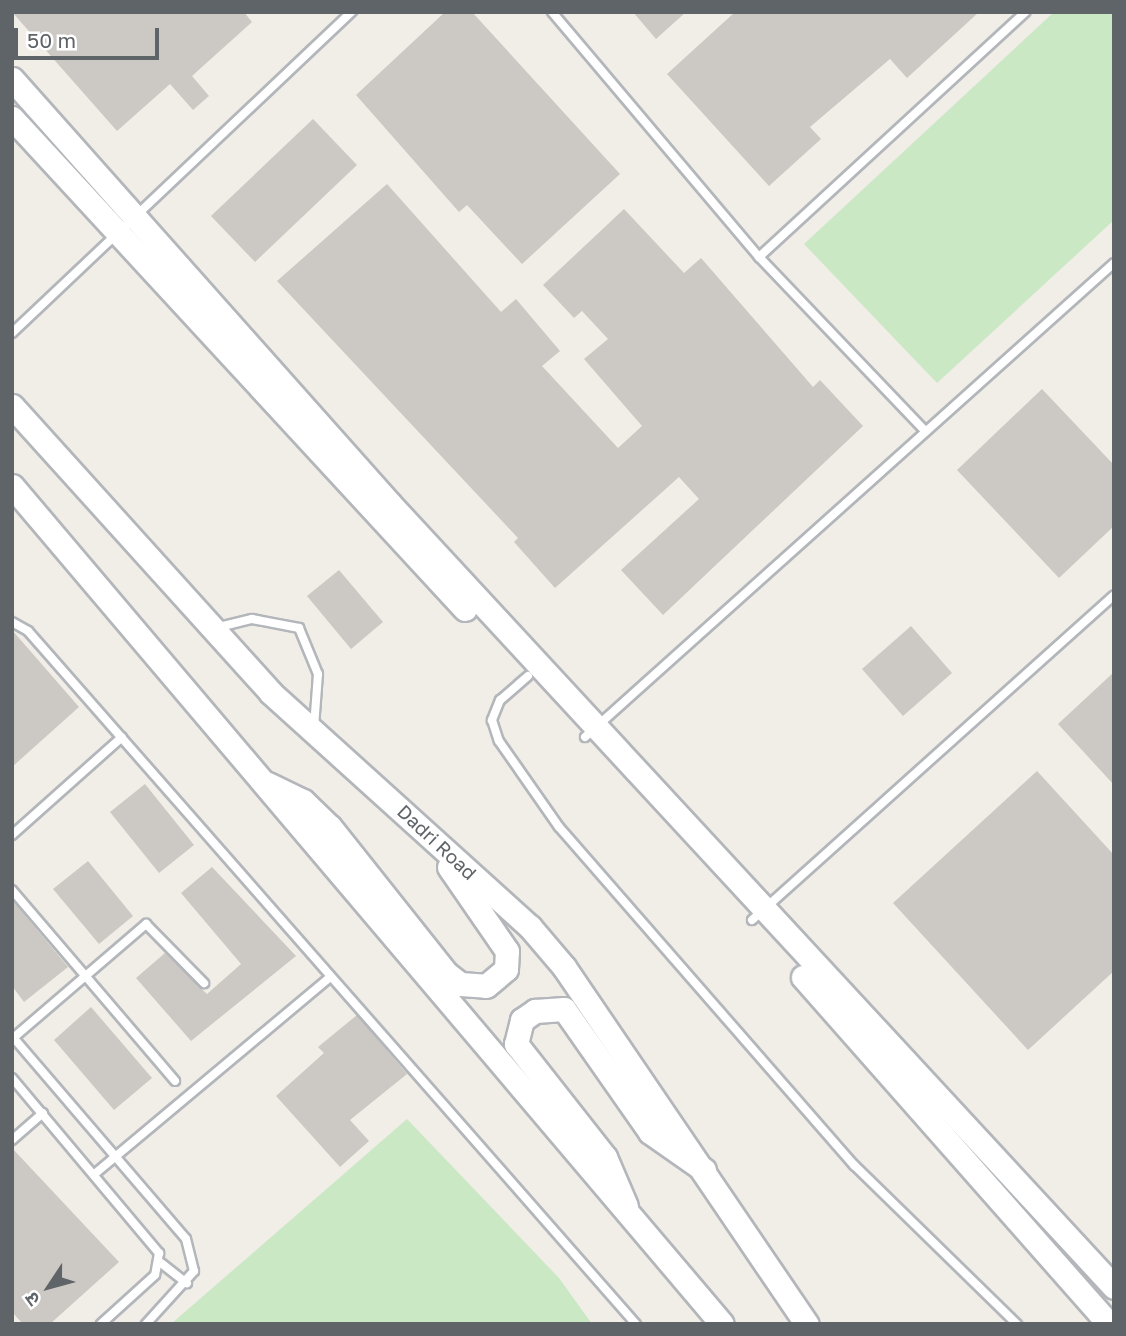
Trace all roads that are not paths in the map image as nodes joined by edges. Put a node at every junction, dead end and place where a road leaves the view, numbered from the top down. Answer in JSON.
{"nodes":[{"id":1,"x":352,"y":12,"type":"edge"},
{"id":2,"x":552,"y":12,"type":"edge"},
{"id":3,"x":1025,"y":12,"type":"edge"},
{"id":4,"x":12,"y":79,"type":"edge"},
{"id":5,"x":12,"y":118,"type":"edge"},
{"id":6,"x":134,"y":215,"type":"junction"},
{"id":7,"x":116,"y":233,"type":"junction"},
{"id":8,"x":760,"y":257,"type":"junction"},
{"id":9,"x":1114,"y":263,"type":"edge"},
{"id":10,"x":12,"y":333,"type":"edge"},
{"id":11,"x":12,"y":405,"type":"edge"},
{"id":12,"x":925,"y":431,"type":"junction"},
{"id":13,"x":12,"y":486,"type":"edge"},
{"id":14,"x":1114,"y":595,"type":"edge"},
{"id":15,"x":12,"y":622,"type":"edge"},
{"id":16,"x":212,"y":628,"type":"junction"},
{"id":17,"x":528,"y":676,"type":"junction"},
{"id":18,"x":591,"y":732,"type":"junction"},
{"id":19,"x":314,"y":734,"type":"junction"},
{"id":20,"x":122,"y":737,"type":"junction"},
{"id":21,"x":258,"y":779,"type":"junction"},
{"id":22,"x":406,"y":812,"type":"junction"},
{"id":23,"x":12,"y":835,"type":"edge"},
{"id":24,"x":12,"y":890,"type":"edge"},
{"id":25,"x":757,"y":916,"type":"junction"},
{"id":26,"x":86,"y":975,"type":"junction"},
{"id":27,"x":330,"y":976,"type":"junction"},
{"id":28,"x":204,"y":983,"type":"dead end"},
{"id":29,"x":13,"y":1038,"type":"edge"},
{"id":30,"x":12,"y":1078,"type":"edge"},
{"id":31,"x":176,"y":1080,"type":"dead end"},
{"id":32,"x":43,"y":1113,"type":"junction"},
{"id":33,"x":12,"y":1140,"type":"edge"},
{"id":34,"x":115,"y":1156,"type":"junction"},
{"id":35,"x":707,"y":1171,"type":"junction"},
{"id":36,"x":97,"y":1172,"type":"junction"},
{"id":37,"x":630,"y":1219,"type":"junction"},
{"id":38,"x":161,"y":1263,"type":"junction"},
{"id":39,"x":187,"y":1283,"type":"junction"},
{"id":40,"x":1114,"y":1287,"type":"edge"},
{"id":41,"x":101,"y":1324,"type":"edge"},
{"id":42,"x":146,"y":1324,"type":"edge"},
{"id":43,"x":636,"y":1324,"type":"edge"},
{"id":44,"x":722,"y":1324,"type":"edge"},
{"id":45,"x":807,"y":1324,"type":"edge"},
{"id":46,"x":1017,"y":1324,"type":"edge"},
{"id":47,"x":1109,"y":1324,"type":"edge"}],
"edges":[{"from":1,"to":6,"type":"lane"},
{"from":2,"to":8,"type":"lane"},
{"from":3,"to":8,"type":"lane"},
{"from":4,"to":6,"type":"main road"},
{"from":5,"to":7,"type":"main road"},
{"from":6,"to":7,"type":"lane"},
{"from":6,"to":18,"type":"main road"},
{"from":7,"to":10,"type":"lane"},
{"from":7,"to":17,"type":"main road"},
{"from":8,"to":12,"type":"lane"},
{"from":9,"to":12,"type":"lane"},
{"from":11,"to":16,"type":"main road","name":"Dadri Road"},
{"from":12,"to":18,"type":"lane"},
{"from":13,"to":21,"type":"main road"},
{"from":14,"to":25,"type":"lane"},
{"from":15,"to":20,"type":"lane"},
{"from":16,"to":19,"type":"main road","name":"Dadri Road"},
{"from":16,"to":19,"type":"lane"},
{"from":17,"to":18,"type":"main road"},
{"from":17,"to":46,"type":"lane"},
{"from":18,"to":25,"type":"main road"},
{"from":19,"to":22,"type":"main road","name":"Dadri Road"},
{"from":20,"to":23,"type":"lane"},
{"from":20,"to":27,"type":"lane"},
{"from":21,"to":22,"type":"main road"},
{"from":21,"to":37,"type":"main road"},
{"from":22,"to":35,"type":"main road","name":"Dadri Road"},
{"from":24,"to":26,"type":"lane"},
{"from":25,"to":40,"type":"main road"},
{"from":25,"to":47,"type":"main road"},
{"from":26,"to":28,"type":"lane"},
{"from":26,"to":29,"type":"lane"},
{"from":26,"to":31,"type":"lane"},
{"from":27,"to":34,"type":"lane"},
{"from":27,"to":43,"type":"lane"},
{"from":29,"to":34,"type":"lane"},
{"from":30,"to":32,"type":"lane"},
{"from":32,"to":33,"type":"lane"},
{"from":32,"to":36,"type":"lane"},
{"from":34,"to":36,"type":"lane"},
{"from":34,"to":39,"type":"lane"},
{"from":35,"to":37,"type":"main road"},
{"from":35,"to":45,"type":"main road","name":"Dadri Road"},
{"from":36,"to":38,"type":"lane"},
{"from":37,"to":44,"type":"main road"},
{"from":38,"to":39,"type":"lane"},
{"from":38,"to":41,"type":"lane"},
{"from":39,"to":42,"type":"lane"}]}
